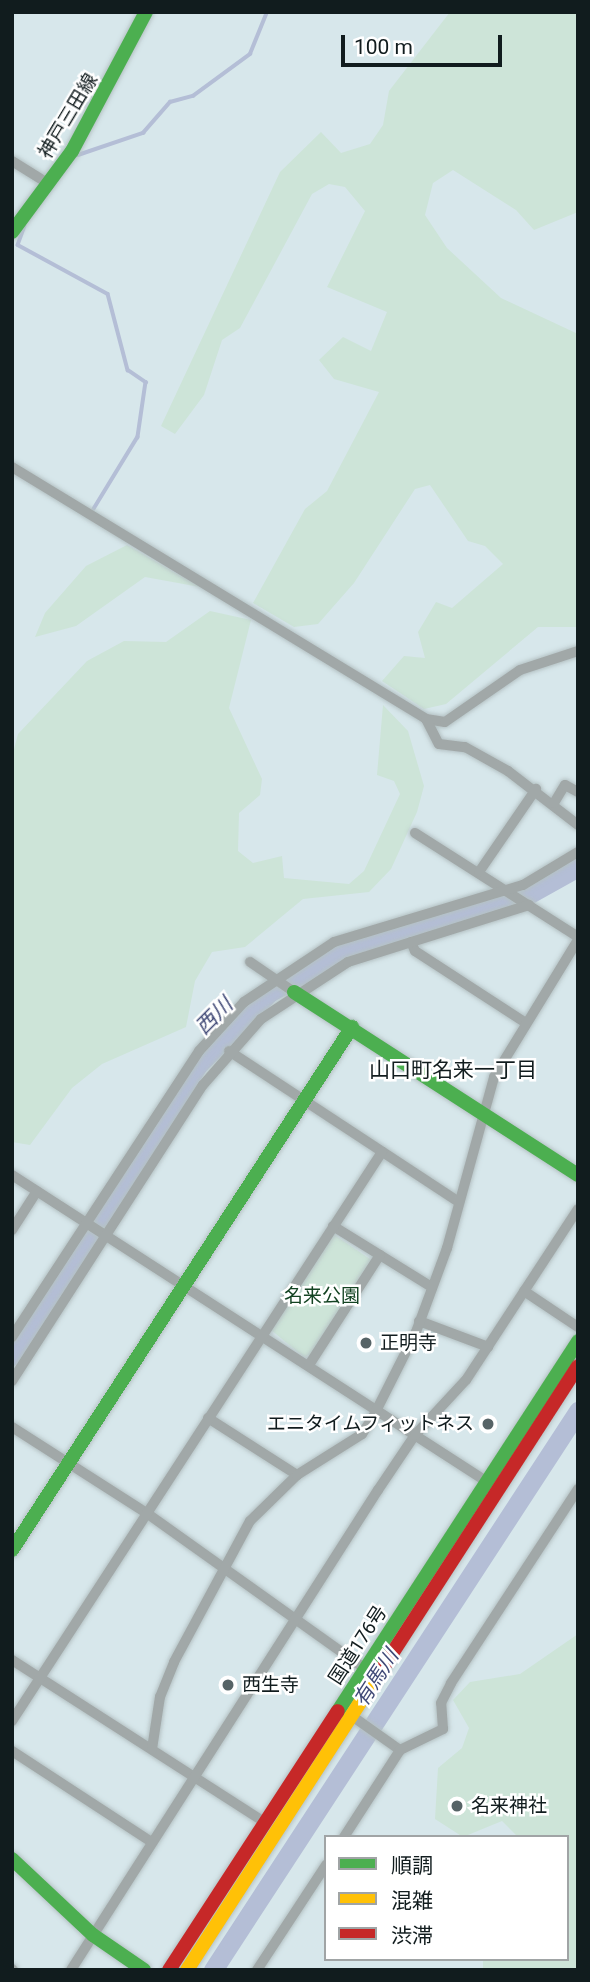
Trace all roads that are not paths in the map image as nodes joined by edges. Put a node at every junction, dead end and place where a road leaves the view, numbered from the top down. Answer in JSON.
{"nodes":[{"id":1,"x":146,"y":12,"type":"edge"},
{"id":2,"x":12,"y":161,"type":"edge"},
{"id":3,"x":49,"y":184,"type":"junction"},
{"id":4,"x":12,"y":232,"type":"edge"},
{"id":5,"x":12,"y":467,"type":"edge"},
{"id":6,"x":578,"y":651,"type":"edge"},
{"id":7,"x":426,"y":719,"type":"junction"},
{"id":8,"x":537,"y":789,"type":"junction"},
{"id":9,"x":578,"y":792,"type":"edge"},
{"id":10,"x":554,"y":803,"type":"junction"},
{"id":11,"x":578,"y":825,"type":"edge"},
{"id":12,"x":415,"y":833,"type":"dead end"},
{"id":13,"x":578,"y":852,"type":"edge"},
{"id":14,"x":479,"y":872,"type":"junction"},
{"id":15,"x":504,"y":889,"type":"junction"},
{"id":16,"x":529,"y":905,"type":"junction"},
{"id":17,"x":578,"y":939,"type":"edge"},
{"id":18,"x":411,"y":942,"type":"junction"},
{"id":19,"x":250,"y":962,"type":"dead end"},
{"id":20,"x":273,"y":978,"type":"junction"},
{"id":21,"x":294,"y":992,"type":"junction"},
{"id":22,"x":526,"y":1023,"type":"junction"},
{"id":23,"x":352,"y":1027,"type":"junction"},
{"id":24,"x":229,"y":1051,"type":"junction"},
{"id":25,"x":304,"y":1101,"type":"junction"},
{"id":26,"x":483,"y":1111,"type":"junction"},
{"id":27,"x":382,"y":1152,"type":"junction"},
{"id":28,"x":12,"y":1175,"type":"edge"},
{"id":29,"x":578,"y":1175,"type":"edge"},
{"id":30,"x":37,"y":1191,"type":"junction"},
{"id":31,"x":460,"y":1202,"type":"junction"},
{"id":32,"x":578,"y":1209,"type":"edge"},
{"id":33,"x":87,"y":1222,"type":"junction"},
{"id":34,"x":333,"y":1226,"type":"junction"},
{"id":35,"x":12,"y":1230,"type":"edge"},
{"id":36,"x":106,"y":1234,"type":"junction"},
{"id":37,"x":380,"y":1255,"type":"junction"},
{"id":38,"x":184,"y":1285,"type":"junction"},
{"id":39,"x":430,"y":1286,"type":"junction"},
{"id":40,"x":524,"y":1291,"type":"junction"},
{"id":41,"x":419,"y":1321,"type":"junction"},
{"id":42,"x":578,"y":1327,"type":"edge"},
{"id":43,"x":261,"y":1335,"type":"junction"},
{"id":44,"x":12,"y":1338,"type":"edge"},
{"id":45,"x":578,"y":1341,"type":"edge"},
{"id":46,"x":488,"y":1347,"type":"junction"},
{"id":47,"x":309,"y":1365,"type":"junction"},
{"id":48,"x":578,"y":1366,"type":"edge"},
{"id":49,"x":12,"y":1381,"type":"edge"},
{"id":50,"x":377,"y":1409,"type":"junction"},
{"id":51,"x":208,"y":1418,"type":"junction"},
{"id":52,"x":12,"y":1427,"type":"edge"},
{"id":53,"x":415,"y":1435,"type":"junction"},
{"id":54,"x":68,"y":1463,"type":"junction"},
{"id":55,"x":297,"y":1475,"type":"junction"},
{"id":56,"x":486,"y":1481,"type":"junction"},
{"id":57,"x":578,"y":1489,"type":"edge"},
{"id":58,"x":148,"y":1514,"type":"junction"},
{"id":59,"x":12,"y":1550,"type":"edge"},
{"id":60,"x":222,"y":1567,"type":"junction"},
{"id":61,"x":294,"y":1620,"type":"junction"},
{"id":62,"x":12,"y":1660,"type":"edge"},
{"id":63,"x":371,"y":1673,"type":"junction"},
{"id":64,"x":39,"y":1679,"type":"junction"},
{"id":65,"x":356,"y":1719,"type":"junction"},
{"id":66,"x":12,"y":1721,"type":"edge"},
{"id":67,"x":152,"y":1749,"type":"junction"},
{"id":68,"x":400,"y":1750,"type":"junction"},
{"id":69,"x":12,"y":1751,"type":"edge"},
{"id":70,"x":193,"y":1777,"type":"junction"},
{"id":71,"x":266,"y":1823,"type":"junction"},
{"id":72,"x":345,"y":1835,"type":"edge"},
{"id":73,"x":150,"y":1841,"type":"junction"},
{"id":74,"x":12,"y":1859,"type":"edge"},
{"id":75,"x":324,"y":1868,"type":"edge"},
{"id":76,"x":93,"y":1936,"type":"junction"},
{"id":77,"x":71,"y":1970,"type":"edge"},
{"id":78,"x":144,"y":1970,"type":"edge"},
{"id":79,"x":169,"y":1970,"type":"edge"},
{"id":80,"x":187,"y":1970,"type":"edge"},
{"id":81,"x":257,"y":1970,"type":"edge"}],
"edges":[{"from":1,"to":3,"type":"main road","name":"神戸三田線"},
{"from":2,"to":3,"type":"street"},
{"from":3,"to":4,"type":"main road","name":"神戸三田線"},
{"from":5,"to":7,"type":"street"},
{"from":6,"to":7,"type":"street"},
{"from":7,"to":8,"type":"street"},
{"from":8,"to":10,"type":"street"},
{"from":8,"to":14,"type":"street"},
{"from":9,"to":10,"type":"street"},
{"from":10,"to":11,"type":"street"},
{"from":12,"to":14,"type":"street"},
{"from":13,"to":15,"type":"street"},
{"from":14,"to":15,"type":"street"},
{"from":15,"to":16,"type":"street"},
{"from":15,"to":20,"type":"street"},
{"from":16,"to":17,"type":"street"},
{"from":16,"to":18,"type":"street"},
{"from":17,"to":22,"type":"street"},
{"from":18,"to":21,"type":"street"},
{"from":18,"to":22,"type":"street"},
{"from":19,"to":20,"type":"street"},
{"from":20,"to":21,"type":"street"},
{"from":20,"to":33,"type":"street"},
{"from":21,"to":23,"type":"main road"},
{"from":21,"to":24,"type":"street"},
{"from":22,"to":26,"type":"street"},
{"from":23,"to":25,"type":"main road"},
{"from":23,"to":26,"type":"main road"},
{"from":24,"to":25,"type":"street"},
{"from":24,"to":36,"type":"street"},
{"from":25,"to":27,"type":"street"},
{"from":25,"to":38,"type":"main road"},
{"from":26,"to":29,"type":"main road"},
{"from":26,"to":31,"type":"street"},
{"from":27,"to":31,"type":"street"},
{"from":27,"to":34,"type":"street"},
{"from":28,"to":30,"type":"street"},
{"from":30,"to":33,"type":"street"},
{"from":30,"to":35,"type":"street"},
{"from":31,"to":39,"type":"street"},
{"from":32,"to":40,"type":"street"},
{"from":33,"to":36,"type":"street"},
{"from":33,"to":44,"type":"street"},
{"from":34,"to":37,"type":"street"},
{"from":34,"to":43,"type":"street"},
{"from":36,"to":38,"type":"street"},
{"from":36,"to":49,"type":"street"},
{"from":37,"to":39,"type":"street"},
{"from":37,"to":47,"type":"street"},
{"from":38,"to":43,"type":"street"},
{"from":38,"to":54,"type":"main road"},
{"from":39,"to":41,"type":"street"},
{"from":40,"to":42,"type":"street"},
{"from":40,"to":46,"type":"street"},
{"from":41,"to":46,"type":"street"},
{"from":41,"to":50,"type":"street"},
{"from":43,"to":47,"type":"street"},
{"from":43,"to":51,"type":"street"},
{"from":45,"to":56,"type":"main road","name":"国道176号"},
{"from":46,"to":53,"type":"street"},
{"from":47,"to":50,"type":"street"},
{"from":48,"to":63,"type":"main road","name":"国道176号"},
{"from":50,"to":53,"type":"street"},
{"from":50,"to":55,"type":"street"},
{"from":51,"to":55,"type":"street"},
{"from":51,"to":58,"type":"street"},
{"from":52,"to":54,"type":"street"},
{"from":53,"to":56,"type":"street"},
{"from":53,"to":61,"type":"street"},
{"from":54,"to":58,"type":"street"},
{"from":54,"to":59,"type":"main road"},
{"from":55,"to":60,"type":"street"},
{"from":56,"to":63,"type":"main road","name":"国道176号"},
{"from":57,"to":68,"type":"street"},
{"from":58,"to":60,"type":"street"},
{"from":58,"to":64,"type":"street"},
{"from":60,"to":61,"type":"street"},
{"from":60,"to":67,"type":"street"},
{"from":61,"to":63,"type":"street"},
{"from":61,"to":70,"type":"street"},
{"from":62,"to":64,"type":"street"},
{"from":63,"to":65,"type":"main road","name":"国道176号"},
{"from":63,"to":71,"type":"main road","name":"国道176号"},
{"from":64,"to":66,"type":"street"},
{"from":64,"to":67,"type":"street"},
{"from":65,"to":68,"type":"street"},
{"from":65,"to":80,"type":"main road","name":"国道176号"},
{"from":67,"to":70,"type":"street"},
{"from":68,"to":72,"type":"street"},
{"from":69,"to":73,"type":"street"},
{"from":70,"to":71,"type":"street"},
{"from":70,"to":73,"type":"street"},
{"from":71,"to":79,"type":"main road","name":"国道176号"},
{"from":73,"to":76,"type":"street"},
{"from":74,"to":76,"type":"main road"},
{"from":75,"to":81,"type":"street"},
{"from":76,"to":77,"type":"street"},
{"from":76,"to":78,"type":"main road"}]}
